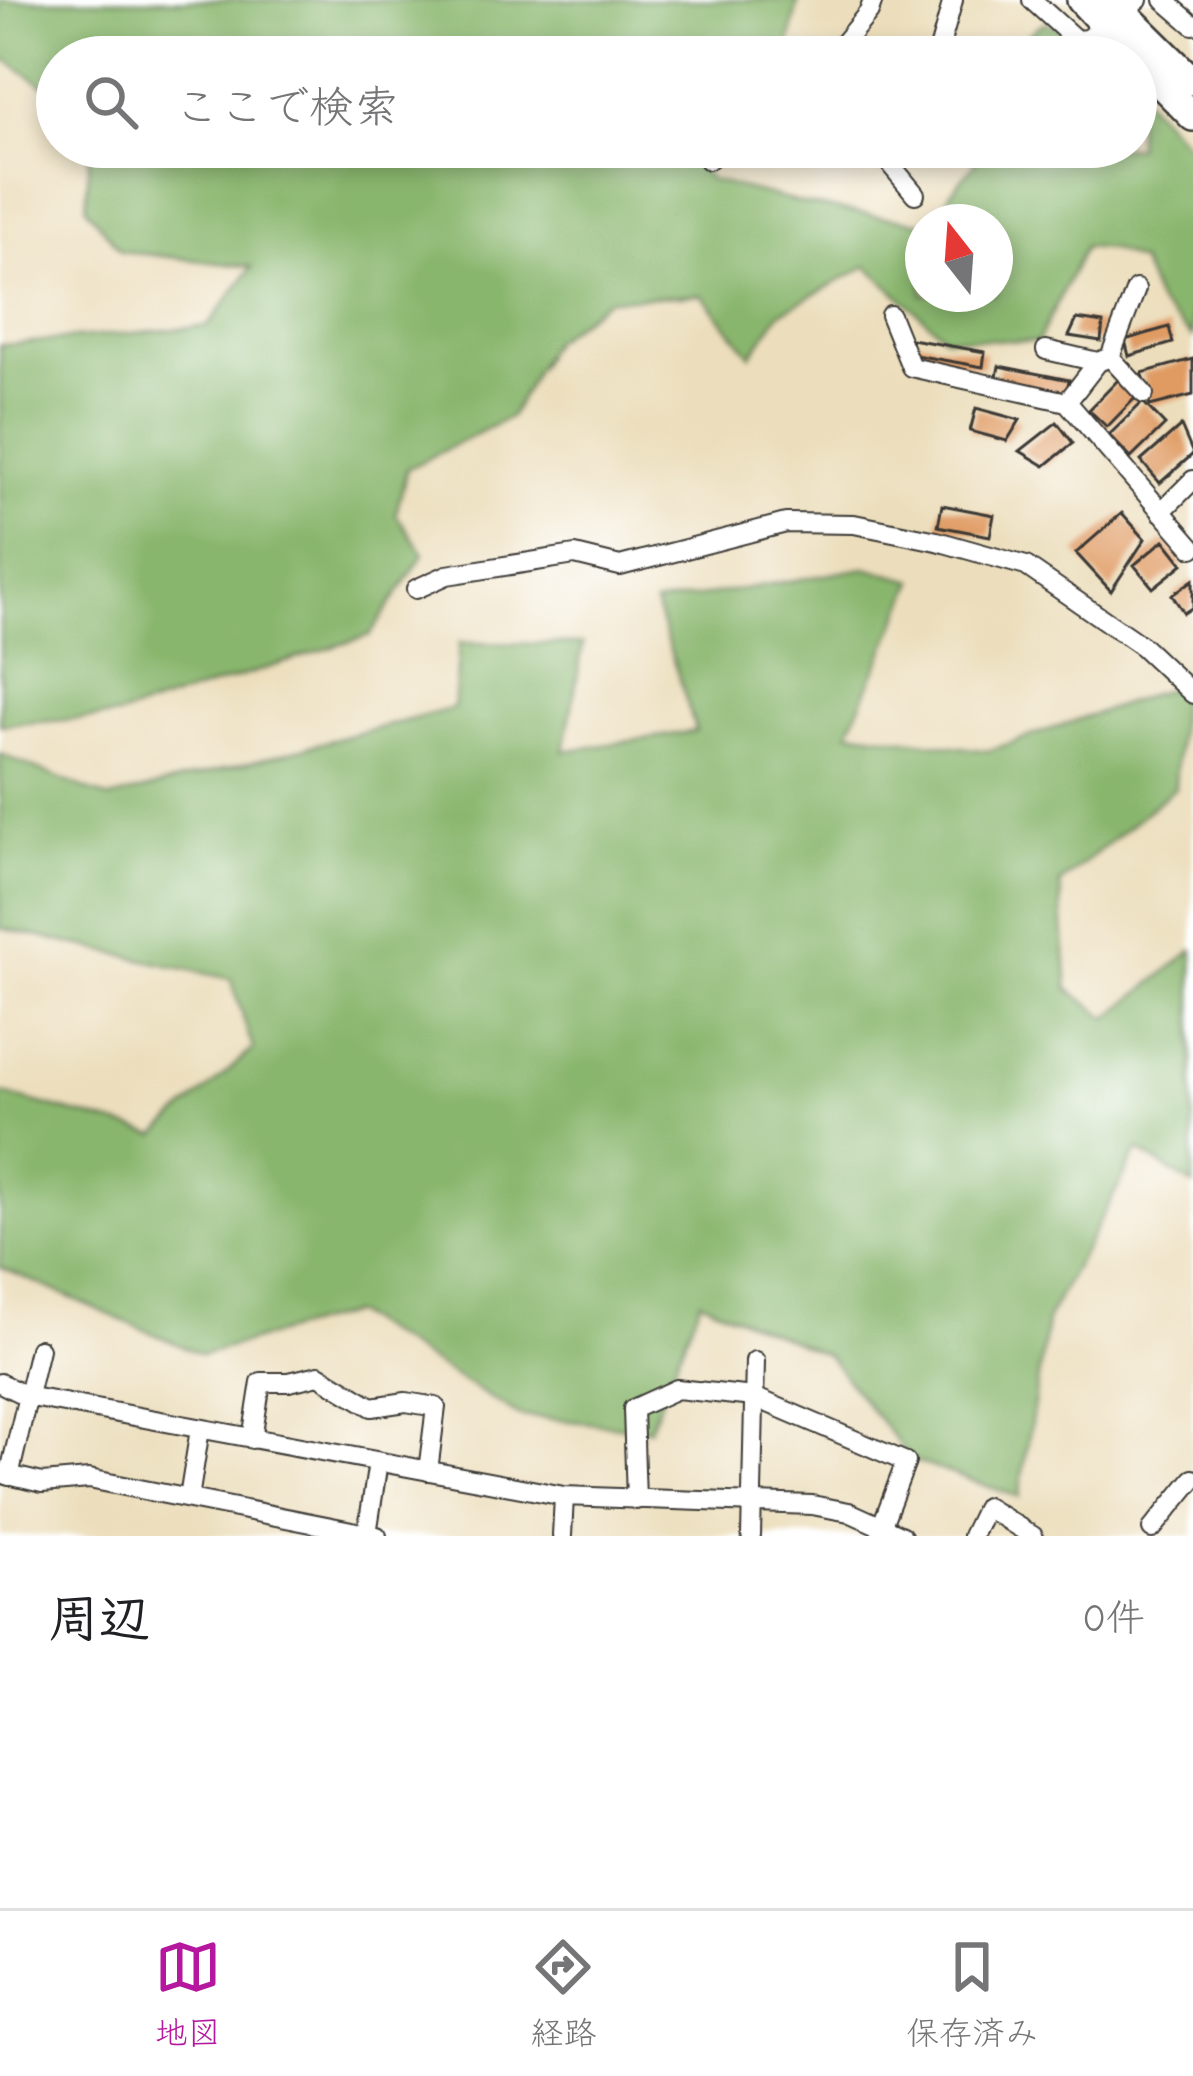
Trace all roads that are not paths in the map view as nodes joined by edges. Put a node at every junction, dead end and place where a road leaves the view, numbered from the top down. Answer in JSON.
{"nodes":[{"id":1,"x":873,"y":0,"type":"edge"},
{"id":2,"x":953,"y":0,"type":"edge"},
{"id":3,"x":1032,"y":0,"type":"edge"},
{"id":4,"x":1081,"y":0,"type":"edge"},
{"id":5,"x":1164,"y":0,"type":"edge"},
{"id":6,"x":1119,"y":9,"type":"edge"},
{"id":7,"x":1193,"y":25,"type":"edge"},
{"id":8,"x":849,"y":36,"type":"edge"},
{"id":9,"x":943,"y":36,"type":"edge"},
{"id":10,"x":1072,"y":36,"type":"edge"},
{"id":11,"x":1090,"y":36,"type":"edge"},
{"id":12,"x":1147,"y":36,"type":"edge"},
{"id":13,"x":1157,"y":46,"type":"edge"},
{"id":14,"x":1157,"y":80,"type":"edge"},
{"id":15,"x":1193,"y":81,"type":"edge"},
{"id":16,"x":1193,"y":117,"type":"edge"},
{"id":17,"x":893,"y":168,"type":"edge"},
{"id":18,"x":915,"y":194,"type":"dead end"},
{"id":19,"x":1136,"y":289,"type":"dead end"},
{"id":20,"x":890,"y":316,"type":"dead end"},
{"id":21,"x":1046,"y":350,"type":"dead end"},
{"id":22,"x":1104,"y":360,"type":"junction"},
{"id":23,"x":1144,"y":394,"type":"dead end"},
{"id":24,"x":1067,"y":402,"type":"junction"},
{"id":25,"x":1193,"y":480,"type":"edge"},
{"id":26,"x":1161,"y":512,"type":"junction"},
{"id":27,"x":1193,"y":548,"type":"edge"},
{"id":28,"x":416,"y":589,"type":"dead end"},
{"id":29,"x":1193,"y":694,"type":"edge"},
{"id":30,"x":39,"y":1349,"type":"dead end"},
{"id":31,"x":754,"y":1360,"type":"dead end"},
{"id":32,"x":0,"y":1383,"type":"edge"},
{"id":33,"x":26,"y":1396,"type":"junction"},
{"id":34,"x":754,"y":1397,"type":"junction"},
{"id":35,"x":200,"y":1429,"type":"junction"},
{"id":36,"x":252,"y":1438,"type":"junction"},
{"id":37,"x":378,"y":1462,"type":"junction"},
{"id":38,"x":428,"y":1471,"type":"junction"},
{"id":39,"x":4,"y":1475,"type":"edge"},
{"id":40,"x":1193,"y":1479,"type":"edge"},
{"id":41,"x":565,"y":1496,"type":"junction"},
{"id":42,"x":189,"y":1498,"type":"junction"},
{"id":43,"x":636,"y":1499,"type":"junction"},
{"id":44,"x":752,"y":1502,"type":"junction"},
{"id":45,"x":882,"y":1525,"type":"junction"},
{"id":46,"x":1152,"y":1529,"type":"dead end"},
{"id":47,"x":372,"y":1535,"type":"edge"},
{"id":48,"x":562,"y":1536,"type":"edge"},
{"id":49,"x":751,"y":1536,"type":"edge"},
{"id":50,"x":902,"y":1536,"type":"edge"},
{"id":51,"x":972,"y":1536,"type":"edge"},
{"id":52,"x":1033,"y":1536,"type":"edge"}],
"edges":[{"from":1,"to":8,"type":"street"},
{"from":2,"to":9,"type":"street"},
{"from":3,"to":10,"type":"street"},
{"from":4,"to":6,"type":"highway"},
{"from":5,"to":7,"type":"street"},
{"from":6,"to":11,"type":"street"},
{"from":6,"to":12,"type":"highway"},
{"from":13,"to":15,"type":"highway"},
{"from":14,"to":16,"type":"highway"},
{"from":17,"to":18,"type":"street"},
{"from":19,"to":22,"type":"street"},
{"from":20,"to":24,"type":"street"},
{"from":21,"to":22,"type":"street"},
{"from":22,"to":23,"type":"street"},
{"from":22,"to":24,"type":"street"},
{"from":24,"to":26,"type":"street"},
{"from":25,"to":26,"type":"street"},
{"from":26,"to":27,"type":"street"},
{"from":28,"to":29,"type":"street"},
{"from":30,"to":33,"type":"street"},
{"from":31,"to":34,"type":"street"},
{"from":32,"to":33,"type":"street"},
{"from":33,"to":35,"type":"street"},
{"from":33,"to":39,"type":"street"},
{"from":34,"to":43,"type":"street"},
{"from":34,"to":44,"type":"street"},
{"from":34,"to":45,"type":"street"},
{"from":35,"to":36,"type":"street"},
{"from":35,"to":42,"type":"street"},
{"from":36,"to":37,"type":"street"},
{"from":36,"to":38,"type":"street"},
{"from":37,"to":38,"type":"street"},
{"from":37,"to":47,"type":"street"},
{"from":38,"to":41,"type":"street"},
{"from":39,"to":42,"type":"street"},
{"from":40,"to":46,"type":"street"},
{"from":41,"to":43,"type":"street"},
{"from":41,"to":48,"type":"street"},
{"from":42,"to":47,"type":"street"},
{"from":43,"to":44,"type":"street"},
{"from":44,"to":45,"type":"street"},
{"from":44,"to":49,"type":"street"},
{"from":45,"to":50,"type":"street"},
{"from":51,"to":52,"type":"street"}]}
